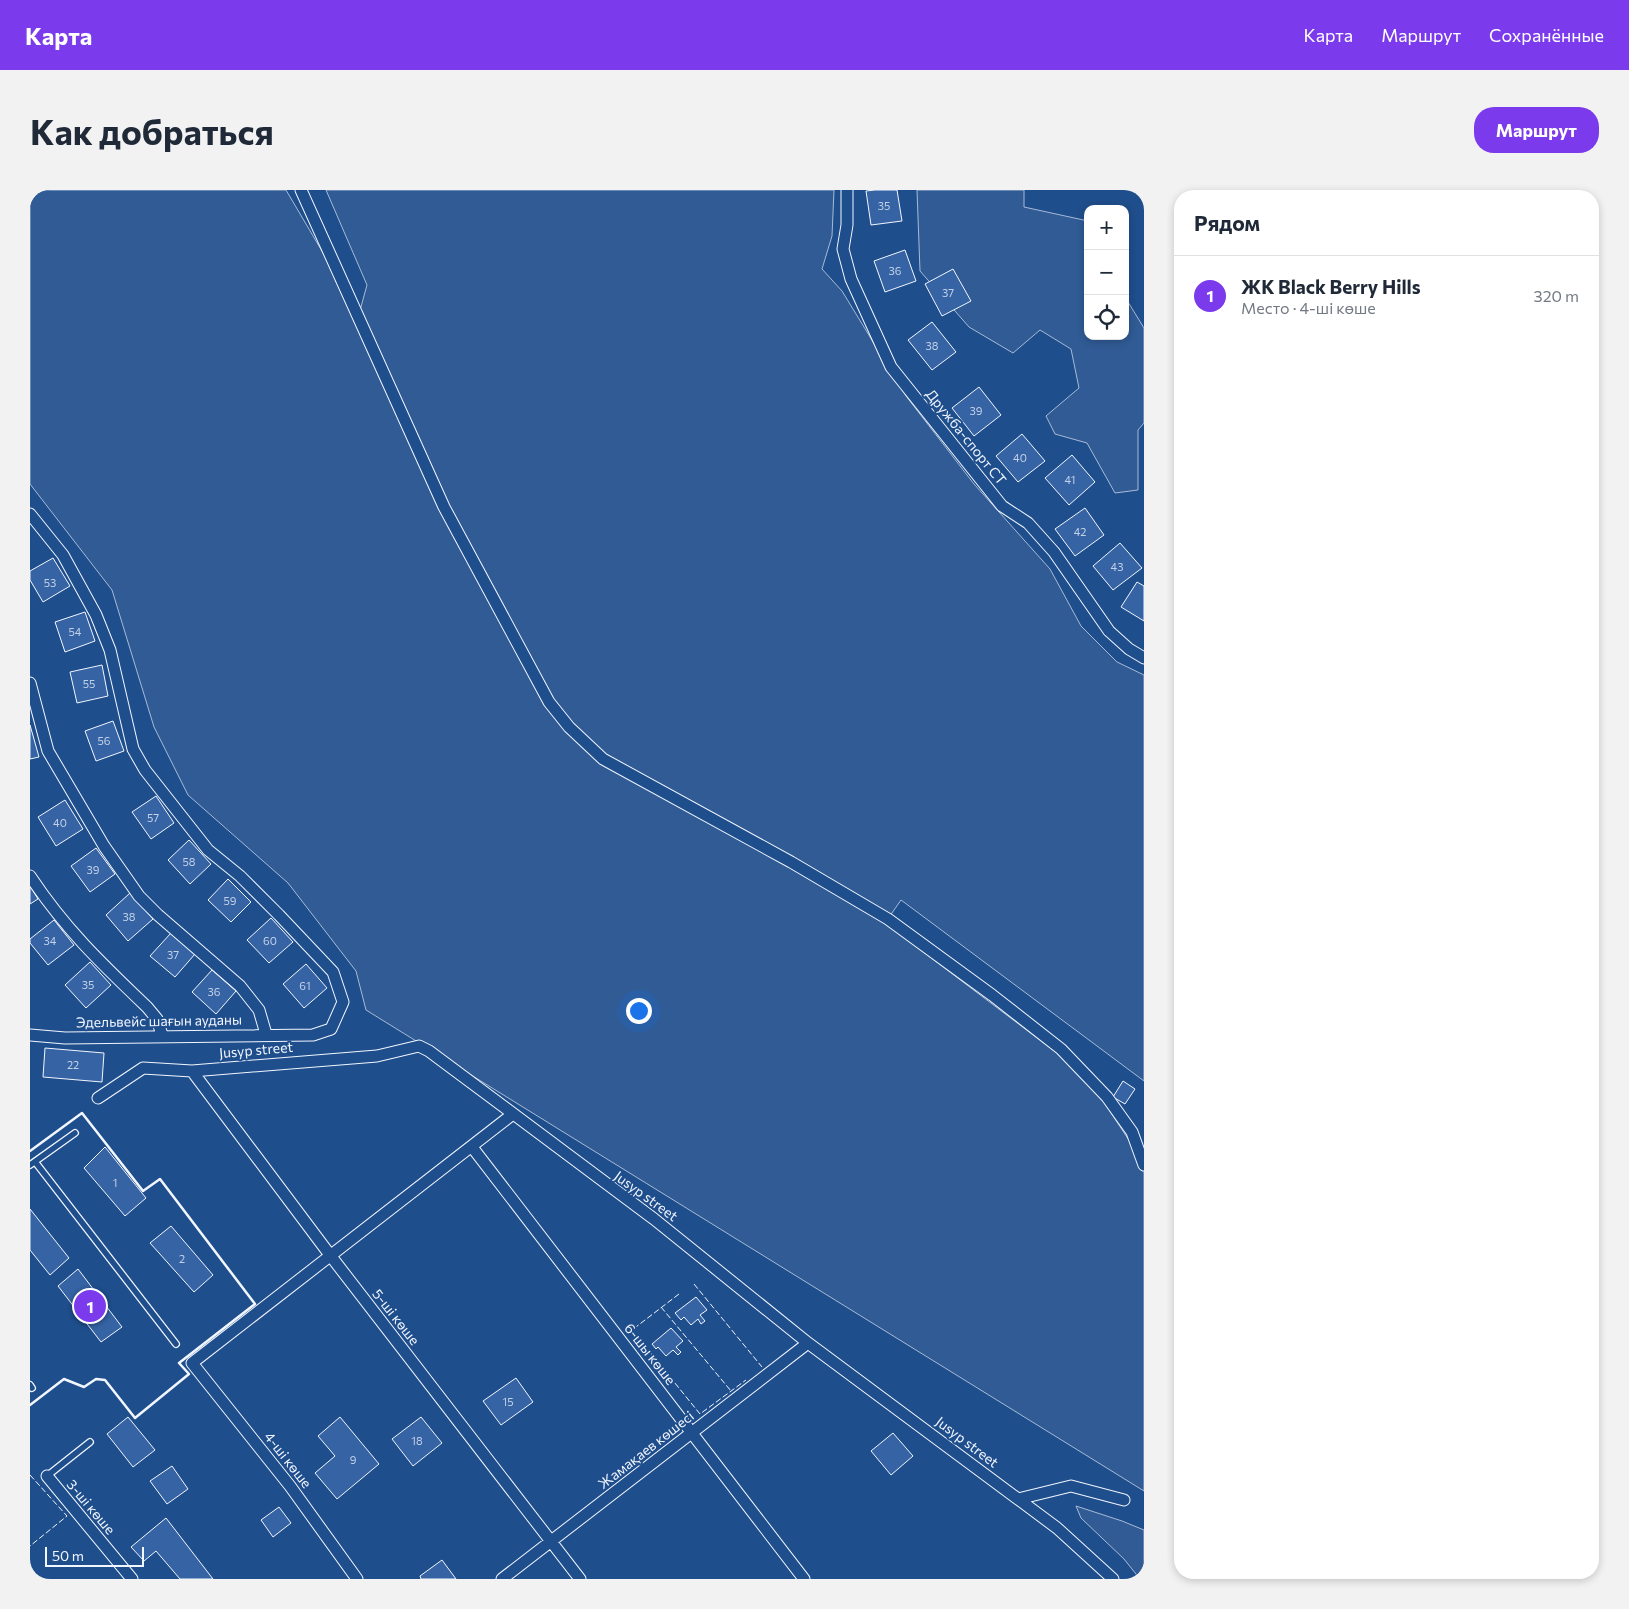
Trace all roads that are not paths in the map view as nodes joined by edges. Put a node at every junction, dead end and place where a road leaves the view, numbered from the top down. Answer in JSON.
{"nodes":[{"id":1,"x":300,"y":190,"type":"edge"},
{"id":2,"x":847,"y":190,"type":"edge"},
{"id":3,"x":30,"y":514,"type":"edge"},
{"id":4,"x":1144,"y":658,"type":"edge"},
{"id":5,"x":30,"y":683,"type":"edge"},
{"id":6,"x":30,"y":876,"type":"edge"},
{"id":7,"x":266,"y":1034,"type":"junction"},
{"id":8,"x":30,"y":1035,"type":"edge"},
{"id":9,"x":162,"y":1035,"type":"junction"},
{"id":10,"x":192,"y":1070,"type":"junction"},
{"id":11,"x":98,"y":1098,"type":"dead end"},
{"id":12,"x":513,"y":1114,"type":"junction"},
{"id":13,"x":75,"y":1133,"type":"dead end"},
{"id":14,"x":472,"y":1147,"type":"junction"},
{"id":15,"x":33,"y":1164,"type":"edge"},
{"id":16,"x":1144,"y":1165,"type":"edge"},
{"id":17,"x":330,"y":1256,"type":"junction"},
{"id":18,"x":808,"y":1343,"type":"junction"},
{"id":19,"x":176,"y":1344,"type":"dead end"},
{"id":20,"x":692,"y":1433,"type":"junction"},
{"id":21,"x":90,"y":1442,"type":"dead end"},
{"id":22,"x":47,"y":1476,"type":"joint"},
{"id":23,"x":1018,"y":1499,"type":"junction"},
{"id":24,"x":1124,"y":1500,"type":"dead end"},
{"id":25,"x":551,"y":1542,"type":"junction"},
{"id":26,"x":132,"y":1579,"type":"edge"},
{"id":27,"x":357,"y":1579,"type":"edge"},
{"id":28,"x":502,"y":1579,"type":"edge"},
{"id":29,"x":580,"y":1579,"type":"edge"},
{"id":30,"x":804,"y":1579,"type":"edge"},
{"id":31,"x":1113,"y":1579,"type":"edge"}],
"edges":[{"from":1,"to":16,"type":"street"},
{"from":2,"to":4,"type":"street","name":"Дружба-спорт СТ"},
{"from":3,"to":7,"type":"street","name":"Эдельвейс шағын ауданы"},
{"from":5,"to":7,"type":"street"},
{"from":6,"to":9,"type":"street"},
{"from":7,"to":9,"type":"street","name":"Эдельвейс шағын ауданы"},
{"from":8,"to":9,"type":"street","name":"Эдельвейс шағын ауданы"},
{"from":10,"to":11,"type":"street","name":"Jusyp street"},
{"from":10,"to":12,"type":"street","name":"Jusyp street"},
{"from":10,"to":17,"type":"street","name":"5-ші көше"},
{"from":12,"to":14,"type":"street"},
{"from":12,"to":18,"type":"street","name":"Jusyp street"},
{"from":13,"to":15,"type":"lane"},
{"from":14,"to":17,"type":"street"},
{"from":14,"to":20,"type":"street","name":"6-шы көше"},
{"from":15,"to":19,"type":"lane"},
{"from":17,"to":25,"type":"street","name":"5-ші көше"},
{"from":17,"to":27,"type":"street","name":"4-ші көше"},
{"from":18,"to":20,"type":"street","name":"Жамақаев көшесі"},
{"from":18,"to":23,"type":"street","name":"Jusyp street"},
{"from":20,"to":25,"type":"street","name":"Жамақаев көшесі"},
{"from":20,"to":30,"type":"street","name":"6-шы көше"},
{"from":21,"to":22,"type":"lane"},
{"from":22,"to":26,"type":"street","name":"3-ші көше"},
{"from":23,"to":24,"type":"street"},
{"from":23,"to":31,"type":"street","name":"Jusyp street"},
{"from":25,"to":28,"type":"street","name":"Жамақаев көшесі"},
{"from":25,"to":29,"type":"street","name":"5-ші көше"}]}
